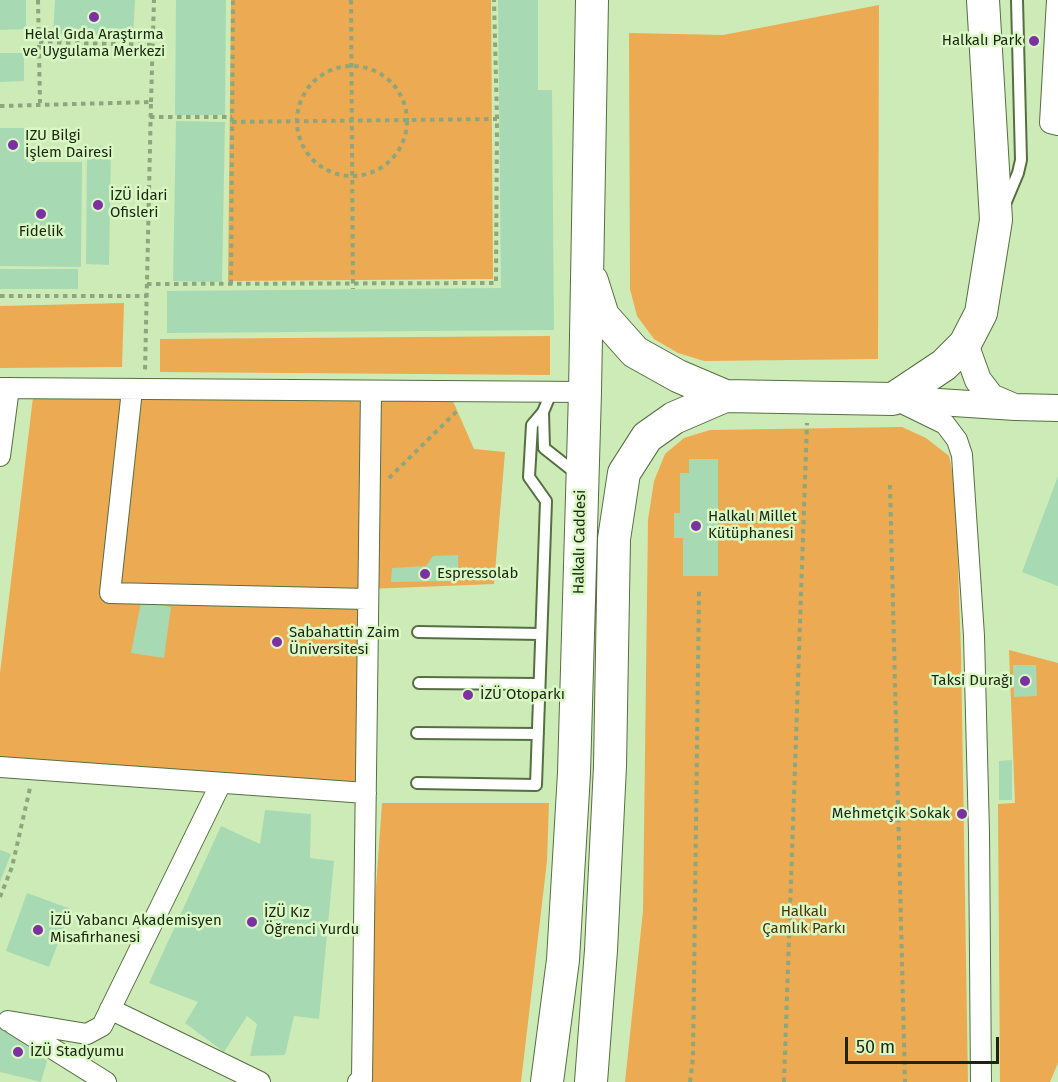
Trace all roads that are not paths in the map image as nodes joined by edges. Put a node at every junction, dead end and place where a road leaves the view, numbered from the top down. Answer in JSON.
{"nodes":[{"id":1,"x":592,"y":0,"type":"edge"},
{"id":2,"x":983,"y":0,"type":"edge"},
{"id":3,"x":1017,"y":0,"type":"edge"},
{"id":4,"x":1057,"y":0,"type":"edge"},
{"id":5,"x":1054,"y":124,"type":"edge"},
{"id":6,"x":996,"y":220,"type":"junction"},
{"id":7,"x":587,"y":266,"type":"junction"},
{"id":8,"x":966,"y":344,"type":"junction"},
{"id":9,"x":5,"y":388,"type":"edge"},
{"id":10,"x":138,"y":390,"type":"junction"},
{"id":11,"x":371,"y":391,"type":"junction"},
{"id":12,"x":585,"y":392,"type":"junction"},
{"id":13,"x":551,"y":393,"type":"junction"},
{"id":14,"x":725,"y":396,"type":"junction"},
{"id":15,"x":893,"y":399,"type":"junction"},
{"id":16,"x":1015,"y":407,"type":"junction"},
{"id":17,"x":1058,"y":408,"type":"edge"},
{"id":18,"x":543,"y":412,"type":"junction"},
{"id":19,"x":544,"y":448,"type":"junction"},
{"id":20,"x":531,"y":451,"type":"junction"},
{"id":21,"x":0,"y":456,"type":"edge"},
{"id":22,"x":582,"y":477,"type":"junction"},
{"id":23,"x":368,"y":599,"type":"junction"},
{"id":24,"x":418,"y":632,"type":"dead end"},
{"id":25,"x":541,"y":634,"type":"junction"},
{"id":26,"x":419,"y":683,"type":"dead end"},
{"id":27,"x":539,"y":684,"type":"junction"},
{"id":28,"x":417,"y":733,"type":"dead end"},
{"id":29,"x":538,"y":734,"type":"junction"},
{"id":30,"x":0,"y":767,"type":"edge"},
{"id":31,"x":221,"y":783,"type":"junction"},
{"id":32,"x":417,"y":783,"type":"dead end"},
{"id":33,"x":366,"y":793,"type":"junction"},
{"id":34,"x":110,"y":1009,"type":"junction"},
{"id":35,"x":4,"y":1018,"type":"edge"},
{"id":36,"x":106,"y":1082,"type":"edge"},
{"id":37,"x":260,"y":1082,"type":"edge"},
{"id":38,"x":358,"y":1082,"type":"edge"},
{"id":39,"x":547,"y":1082,"type":"edge"},
{"id":40,"x":591,"y":1082,"type":"edge"},
{"id":41,"x":981,"y":1082,"type":"edge"}],
"edges":[{"from":1,"to":7,"type":"main road","name":"Halkalı Caddesi"},
{"from":2,"to":6,"type":"main road"},
{"from":3,"to":6,"type":"lane"},
{"from":4,"to":5,"type":"street"},
{"from":6,"to":8,"type":"main road"},
{"from":7,"to":12,"type":"main road","name":"Halkalı Caddesi"},
{"from":7,"to":14,"type":"main road"},
{"from":8,"to":15,"type":"main road"},
{"from":8,"to":16,"type":"street"},
{"from":9,"to":10,"type":"street"},
{"from":9,"to":21,"type":"street"},
{"from":10,"to":11,"type":"street"},
{"from":10,"to":23,"type":"street"},
{"from":11,"to":13,"type":"street"},
{"from":11,"to":23,"type":"street"},
{"from":12,"to":13,"type":"street"},
{"from":12,"to":22,"type":"main road","name":"Halkalı Caddesi"},
{"from":13,"to":18,"type":"lane"},
{"from":14,"to":15,"type":"main road"},
{"from":14,"to":40,"type":"main road"},
{"from":15,"to":16,"type":"street"},
{"from":15,"to":41,"type":"street"},
{"from":16,"to":17,"type":"street"},
{"from":18,"to":19,"type":"lane"},
{"from":18,"to":20,"type":"lane"},
{"from":19,"to":20,"type":"lane"},
{"from":19,"to":22,"type":"lane"},
{"from":20,"to":25,"type":"lane"},
{"from":22,"to":39,"type":"main road","name":"Halkalı Caddesi"},
{"from":23,"to":33,"type":"street"},
{"from":24,"to":25,"type":"lane"},
{"from":25,"to":27,"type":"lane"},
{"from":26,"to":27,"type":"lane"},
{"from":27,"to":29,"type":"lane"},
{"from":28,"to":29,"type":"lane"},
{"from":29,"to":32,"type":"lane"},
{"from":30,"to":31,"type":"street"},
{"from":31,"to":33,"type":"street"},
{"from":31,"to":34,"type":"street"},
{"from":33,"to":38,"type":"street"},
{"from":34,"to":35,"type":"street"},
{"from":34,"to":37,"type":"street"},
{"from":35,"to":36,"type":"street"}]}
